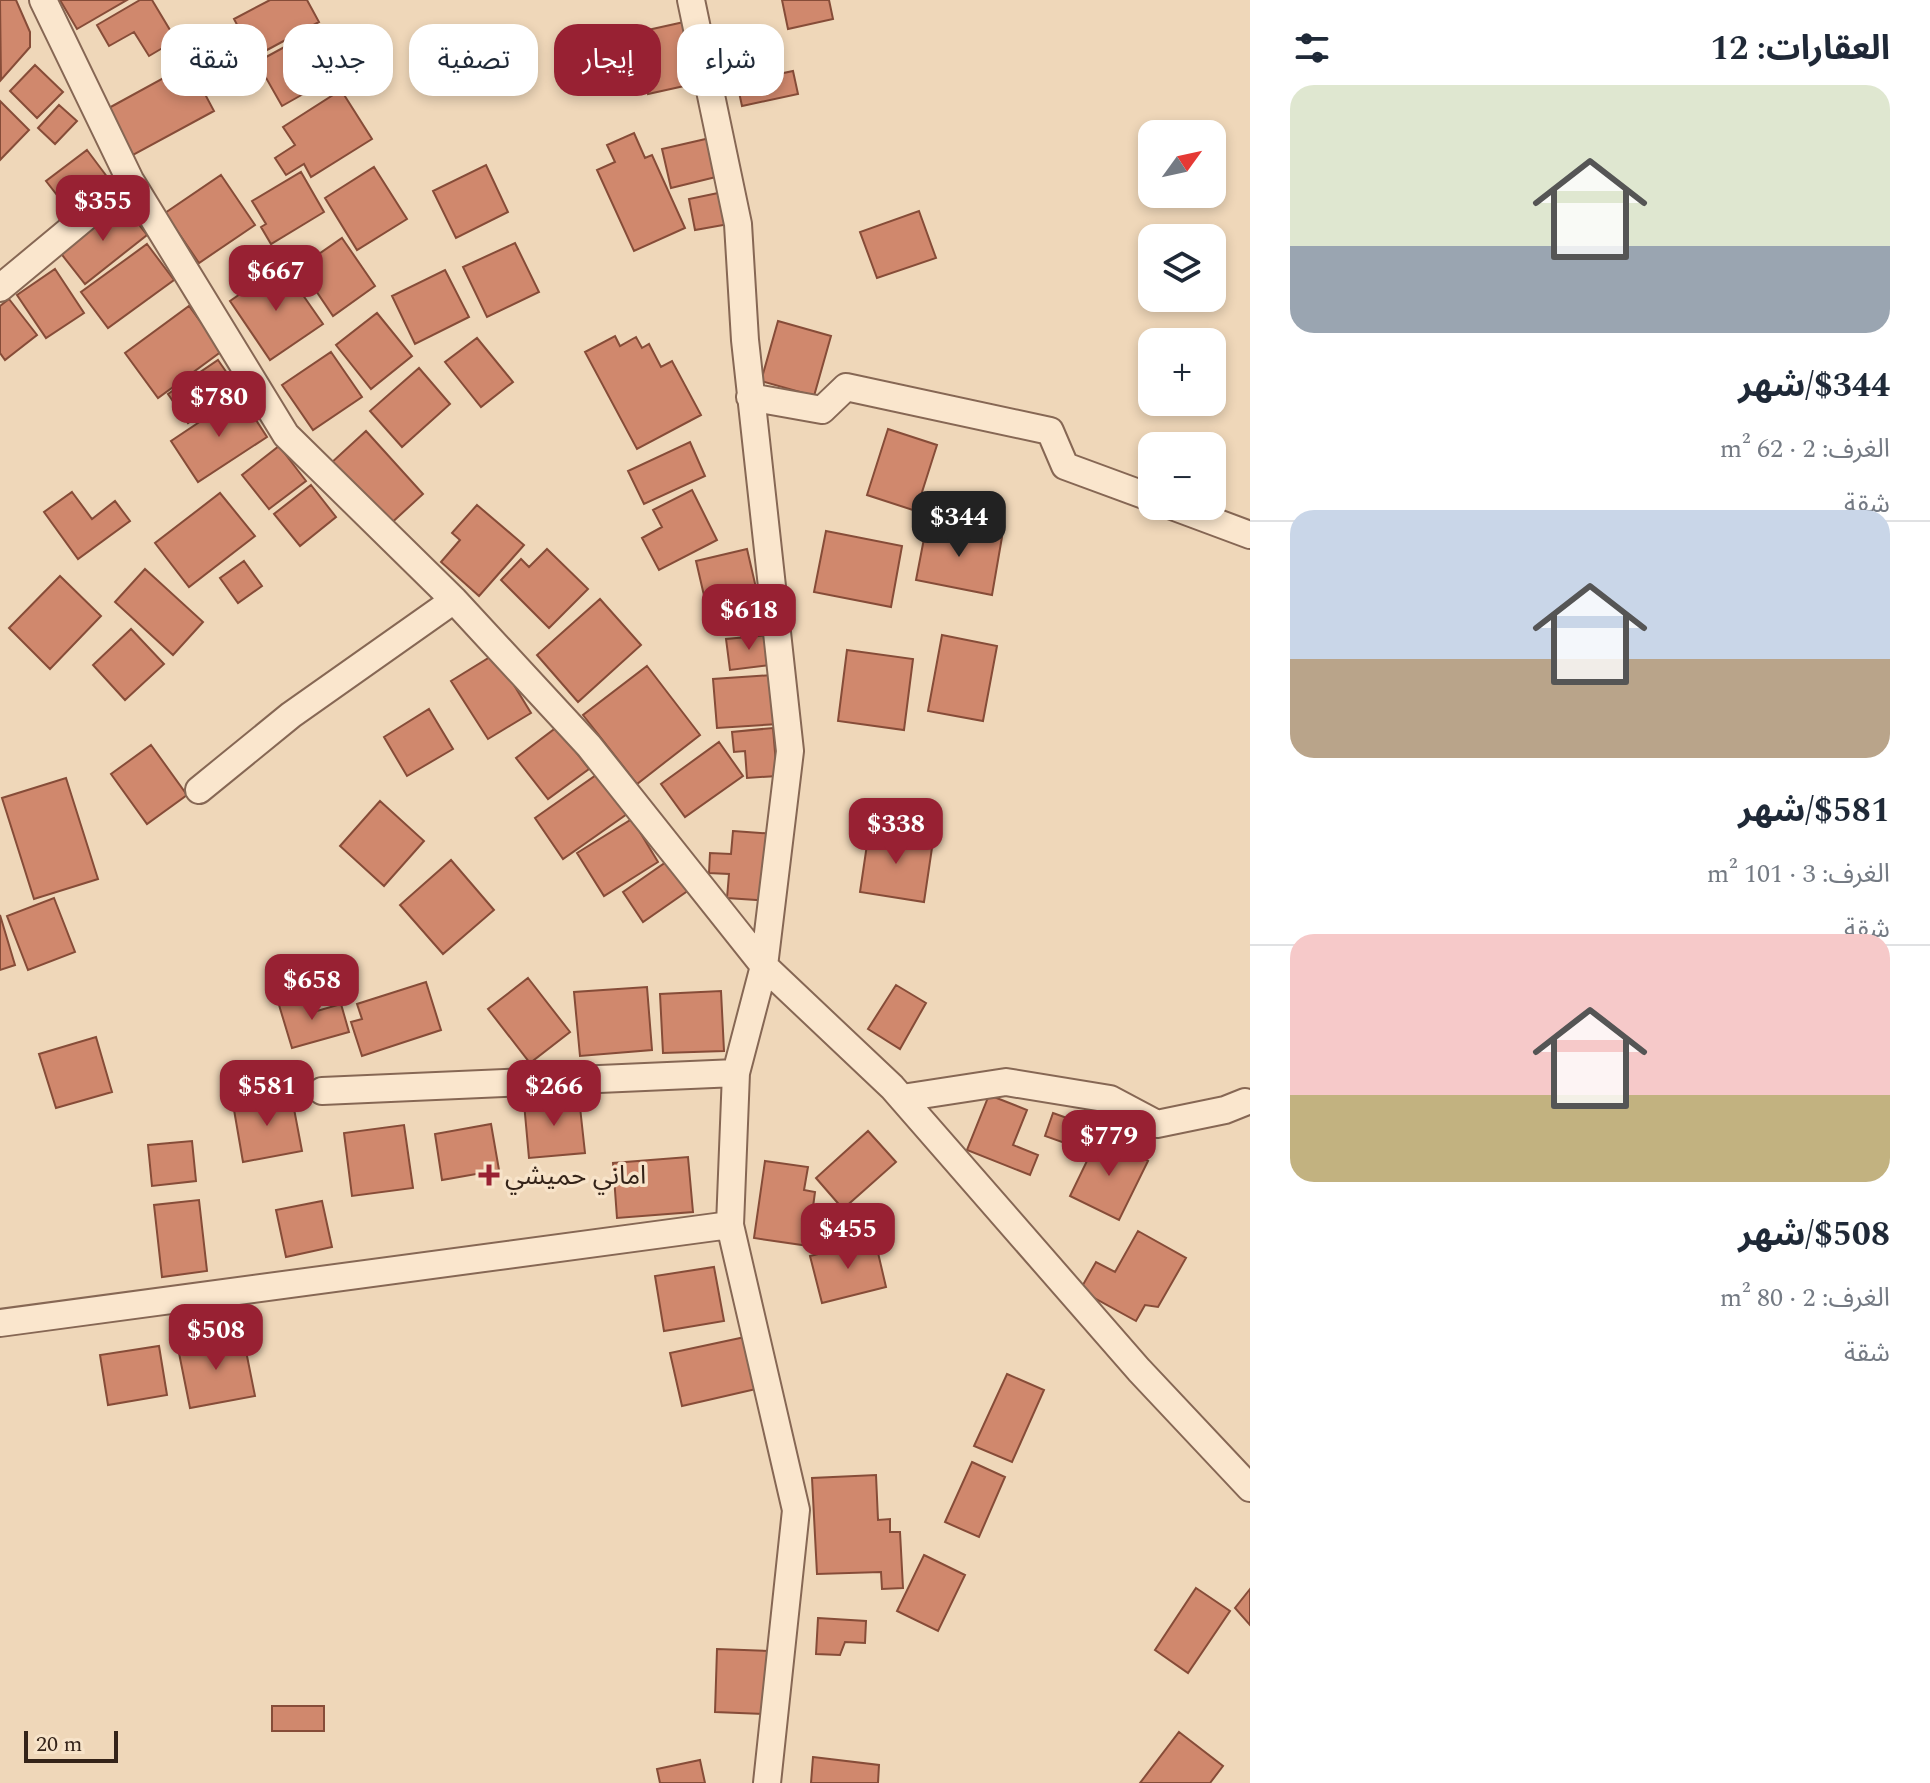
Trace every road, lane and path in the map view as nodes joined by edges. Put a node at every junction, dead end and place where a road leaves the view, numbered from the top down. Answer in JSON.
{"nodes":[{"id":1,"x":43,"y":0,"type":"edge"},
{"id":2,"x":691,"y":0,"type":"edge"},
{"id":3,"x":130,"y":180,"type":"junction"},
{"id":4,"x":0,"y":288,"type":"edge"},
{"id":5,"x":750,"y":397,"type":"junction"},
{"id":6,"x":1138,"y":493,"type":"edge"},
{"id":7,"x":1210,"y":520,"type":"edge"},
{"id":8,"x":1250,"y":535,"type":"edge"},
{"id":9,"x":454,"y":600,"type":"junction"},
{"id":10,"x":199,"y":790,"type":"dead end"},
{"id":11,"x":764,"y":966,"type":"junction"},
{"id":12,"x":736,"y":1073,"type":"junction"},
{"id":13,"x":322,"y":1091,"type":"dead end"},
{"id":14,"x":902,"y":1098,"type":"junction"},
{"id":15,"x":1245,"y":1102,"type":"dead end"},
{"id":16,"x":730,"y":1225,"type":"junction"},
{"id":17,"x":0,"y":1323,"type":"edge"},
{"id":18,"x":1250,"y":1488,"type":"edge"},
{"id":19,"x":767,"y":1783,"type":"edge"}],
"edges":[{"from":1,"to":3,"type":"street"},
{"from":2,"to":5,"type":"street"},
{"from":3,"to":4,"type":"street"},
{"from":3,"to":9,"type":"street"},
{"from":5,"to":6,"type":"street"},
{"from":5,"to":11,"type":"street"},
{"from":7,"to":8,"type":"street"},
{"from":9,"to":10,"type":"street"},
{"from":9,"to":11,"type":"street"},
{"from":11,"to":12,"type":"street"},
{"from":11,"to":14,"type":"street"},
{"from":12,"to":13,"type":"street"},
{"from":12,"to":16,"type":"street"},
{"from":14,"to":15,"type":"street"},
{"from":14,"to":18,"type":"street"},
{"from":16,"to":17,"type":"street"},
{"from":16,"to":19,"type":"street"}]}
